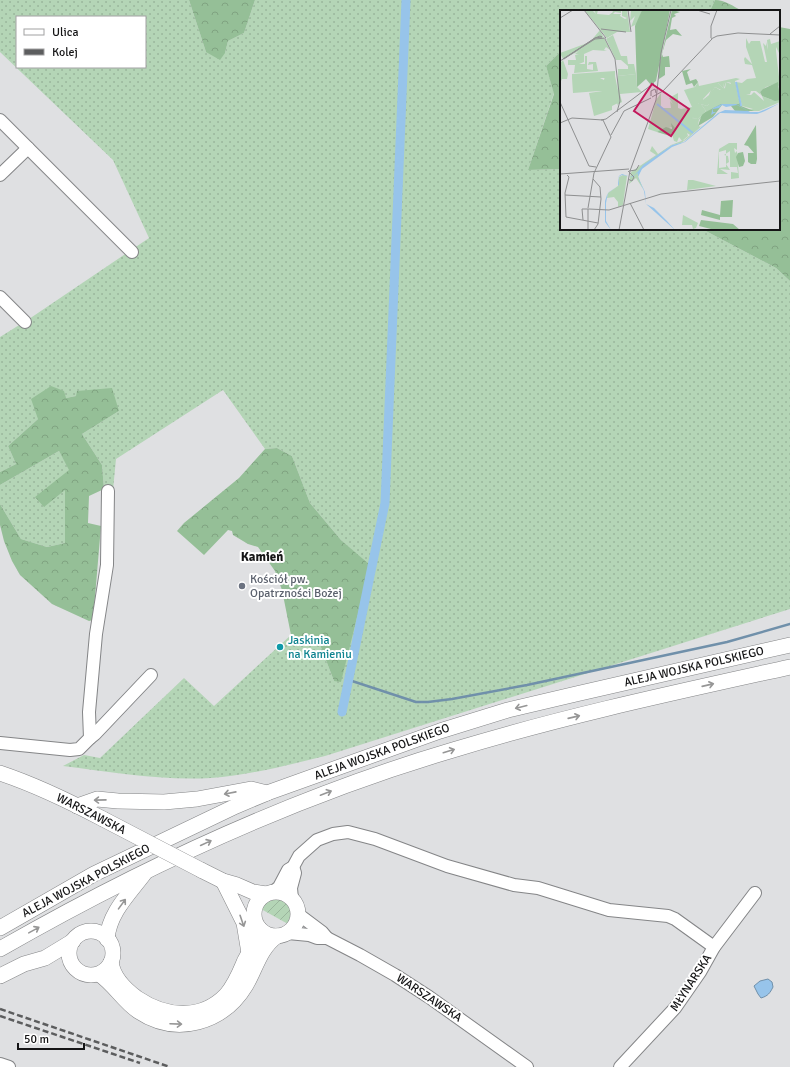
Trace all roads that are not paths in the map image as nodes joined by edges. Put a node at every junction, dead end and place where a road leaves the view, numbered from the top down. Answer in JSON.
{"nodes":[{"id":1,"x":0,"y":120,"type":"edge"},
{"id":2,"x":28,"y":148,"type":"junction"},
{"id":3,"x":0,"y":175,"type":"edge"},
{"id":4,"x":132,"y":252,"type":"dead end"},
{"id":5,"x":0,"y":297,"type":"edge"},
{"id":6,"x":25,"y":322,"type":"dead end"},
{"id":7,"x":108,"y":491,"type":"dead end"},
{"id":8,"x":788,"y":645,"type":"edge"},
{"id":9,"x":790,"y":667,"type":"edge"},
{"id":10,"x":151,"y":675,"type":"dead end"},
{"id":11,"x":90,"y":738,"type":"junction"},
{"id":12,"x":0,"y":743,"type":"edge"},
{"id":13,"x":0,"y":773,"type":"edge"},
{"id":14,"x":267,"y":793,"type":"junction"},
{"id":15,"x":77,"y":806,"type":"junction"},
{"id":16,"x":293,"y":867,"type":"junction"},
{"id":17,"x":145,"y":871,"type":"junction"},
{"id":18,"x":226,"y":886,"type":"junction"},
{"id":19,"x":269,"y":893,"type":"junction"},
{"id":20,"x":755,"y":893,"type":"dead end"},
{"id":21,"x":292,"y":899,"type":"junction"},
{"id":22,"x":254,"y":911,"type":"junction"},
{"id":23,"x":298,"y":914,"type":"junction"},
{"id":24,"x":0,"y":928,"type":"edge"},
{"id":25,"x":259,"y":928,"type":"junction"},
{"id":26,"x":282,"y":934,"type":"junction"},
{"id":27,"x":327,"y":938,"type":"junction"},
{"id":28,"x":107,"y":939,"type":"junction"},
{"id":29,"x":72,"y":941,"type":"junction"},
{"id":30,"x":714,"y":948,"type":"junction"},
{"id":31,"x":0,"y":949,"type":"edge"},
{"id":32,"x":249,"y":953,"type":"junction"},
{"id":33,"x":45,"y":958,"type":"junction"},
{"id":34,"x":111,"y":962,"type":"junction"},
{"id":35,"x":72,"y":964,"type":"junction"},
{"id":36,"x":98,"y":974,"type":"junction"},
{"id":37,"x":0,"y":976,"type":"edge"},
{"id":38,"x":0,"y":1064,"type":"edge"},
{"id":39,"x":9,"y":1067,"type":"edge"},
{"id":40,"x":526,"y":1067,"type":"edge"},
{"id":41,"x":620,"y":1067,"type":"edge"}],
"edges":[{"from":1,"to":2,"type":"street"},
{"from":2,"to":3,"type":"street"},
{"from":2,"to":4,"type":"street"},
{"from":5,"to":6,"type":"street"},
{"from":7,"to":11,"type":"street"},
{"from":8,"to":14,"type":"main road","name":"ALEJA WOJSKA POLSKIEGO","one_way":true},
{"from":17,"to":9,"type":"main road","name":"ALEJA WOJSKA POLSKIEGO","one_way":true},
{"from":10,"to":11,"type":"street"},
{"from":11,"to":12,"type":"street"},
{"from":13,"to":15,"type":"main road","name":"WARSZAWSKA"},
{"from":14,"to":15,"type":"main road","one_way":true},
{"from":14,"to":24,"type":"main road","name":"ALEJA WOJSKA POLSKIEGO"},
{"from":15,"to":18,"type":"main road","name":"WARSZAWSKA","bridge":true},
{"from":16,"to":19,"type":"street"},
{"from":16,"to":21,"type":"street"},
{"from":16,"to":30,"type":"street"},
{"from":28,"to":17,"type":"main road","one_way":true},
{"from":31,"to":17,"type":"main road","name":"ALEJA WOJSKA POLSKIEGO","one_way":true},
{"from":18,"to":19,"type":"main road","name":"WARSZAWSKA"},
{"from":18,"to":22,"type":"main road","name":"WARSZAWSKA"},
{"from":18,"to":32,"type":"main road","one_way":true},
{"from":19,"to":21,"type":"main road"},
{"from":19,"to":22,"type":"main road"},
{"from":20,"to":30,"type":"street","name":"MŁYNARSKA"},
{"from":21,"to":23,"type":"main road"},
{"from":22,"to":25,"type":"main road"},
{"from":23,"to":26,"type":"main road"},
{"from":23,"to":27,"type":"street","name":"WARSZAWSKA"},
{"from":25,"to":26,"type":"main road"},
{"from":25,"to":32,"type":"main road"},
{"from":26,"to":27,"type":"street","name":"WARSZAWSKA"},
{"from":36,"to":26,"type":"main road","one_way":true},
{"from":27,"to":40,"type":"street","name":"WARSZAWSKA"},
{"from":28,"to":29,"type":"main road"},
{"from":28,"to":34,"type":"main road"},
{"from":29,"to":33,"type":"main road"},
{"from":29,"to":35,"type":"main road"},
{"from":30,"to":41,"type":"street","name":"MŁYNARSKA"},
{"from":32,"to":34,"type":"main road"},
{"from":33,"to":35,"type":"main road"},
{"from":33,"to":37,"type":"main road"},
{"from":34,"to":36,"type":"main road"},
{"from":35,"to":36,"type":"main road"},
{"from":38,"to":39,"type":"street"}]}
